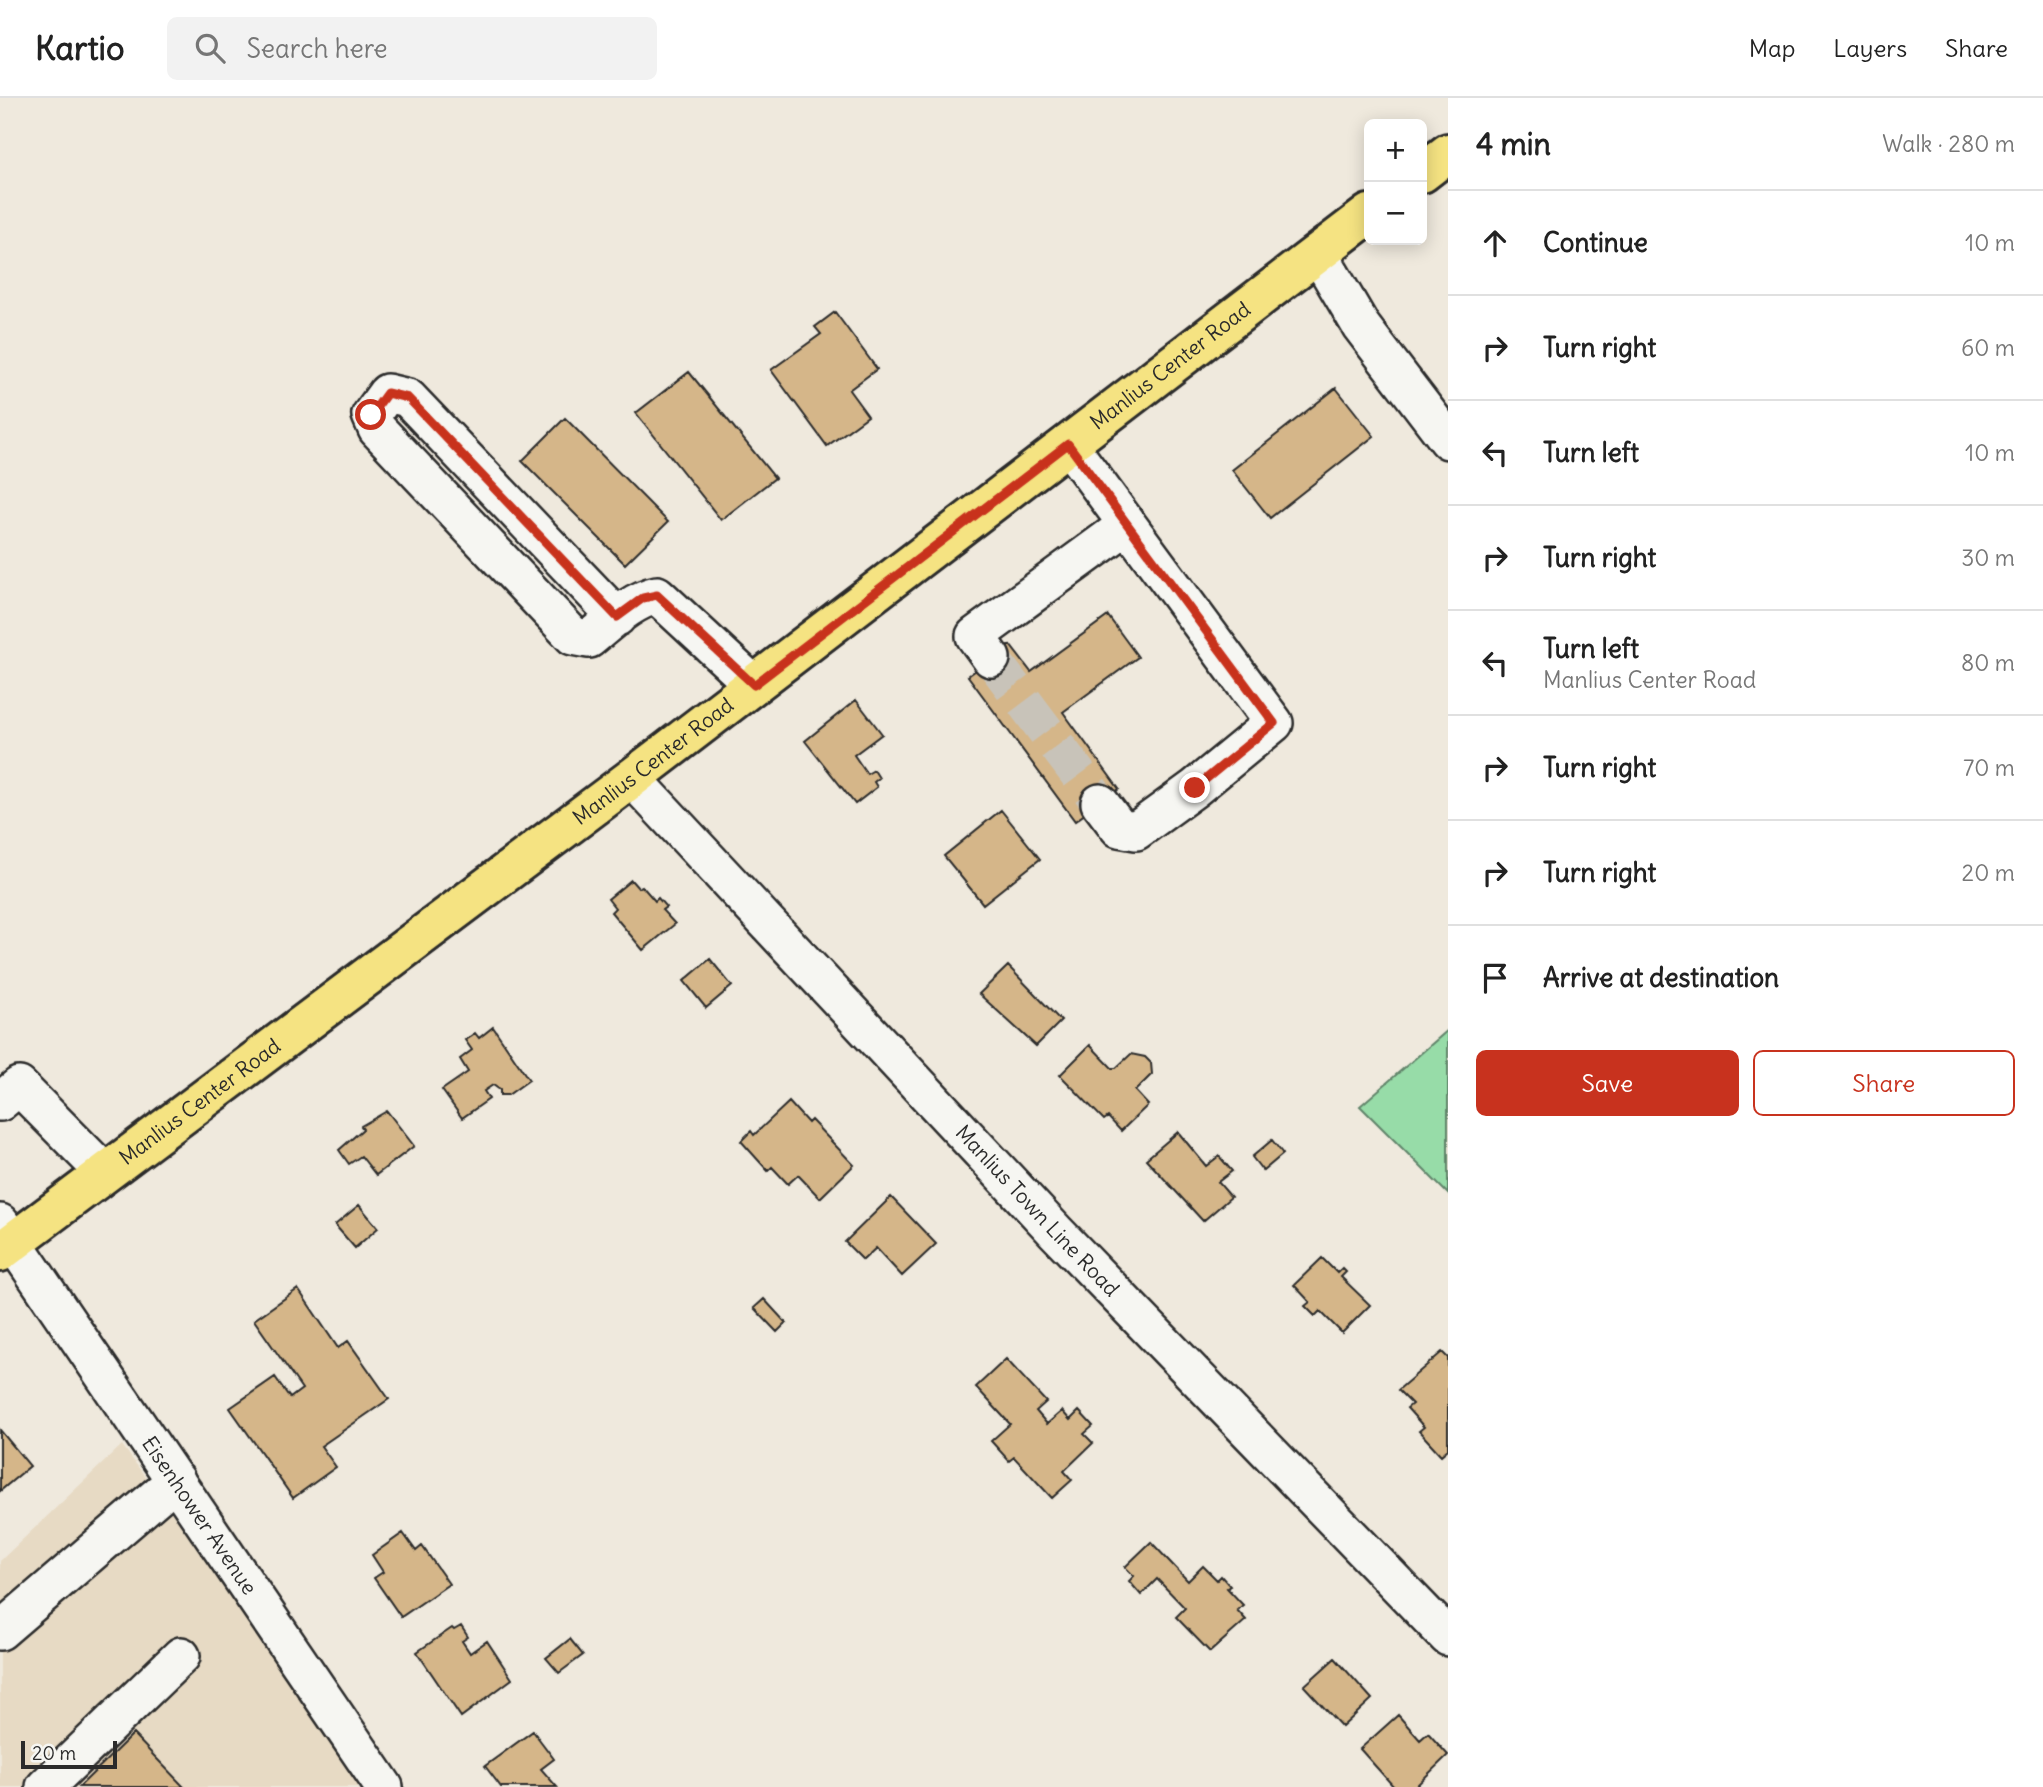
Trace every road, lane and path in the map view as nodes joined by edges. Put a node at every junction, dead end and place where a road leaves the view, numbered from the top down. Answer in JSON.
{"nodes":[{"id":1,"x":1448,"y":153,"type":"edge"},
{"id":2,"x":1427,"y":169,"type":"edge"},
{"id":3,"x":1364,"y":218,"type":"edge"},
{"id":4,"x":1318,"y":253,"type":"junction"},
{"id":5,"x":1448,"y":440,"type":"edge"},
{"id":6,"x":1068,"y":444,"type":"junction"},
{"id":7,"x":1127,"y":525,"type":"junction"},
{"id":8,"x":617,"y":617,"type":"junction"},
{"id":9,"x":991,"y":658,"type":"tunnel mouth"},
{"id":10,"x":754,"y":685,"type":"junction"},
{"id":11,"x":632,"y":778,"type":"junction"},
{"id":12,"x":1100,"y":803,"type":"tunnel mouth"},
{"id":13,"x":0,"y":1101,"type":"edge"},
{"id":14,"x":105,"y":1173,"type":"junction"},
{"id":15,"x":5,"y":1239,"type":"edge"},
{"id":16,"x":176,"y":1480,"type":"junction"},
{"id":17,"x":0,"y":1631,"type":"edge"},
{"id":18,"x":1448,"y":1637,"type":"edge"},
{"id":19,"x":181,"y":1656,"type":"dead end"},
{"id":20,"x":45,"y":1787,"type":"edge"},
{"id":21,"x":384,"y":1787,"type":"edge"}],
"edges":[{"from":1,"to":2,"type":"main road"},
{"from":3,"to":4,"type":"main road","name":"Manlius Center Road"},
{"from":4,"to":5,"type":"street"},
{"from":4,"to":6,"type":"main road","name":"Manlius Center Road"},
{"from":6,"to":7,"type":"street"},
{"from":6,"to":10,"type":"main road","name":"Manlius Center Road"},
{"from":7,"to":9,"type":"street"},
{"from":7,"to":12,"type":"street"},
{"from":8,"to":8,"type":"street"},
{"from":8,"to":10,"type":"street"},
{"from":10,"to":11,"type":"main road","name":"Manlius Center Road"},
{"from":11,"to":14,"type":"main road","name":"Manlius Center Road"},
{"from":11,"to":18,"type":"street","name":"Manlius Town Line Road"},
{"from":13,"to":14,"type":"street"},
{"from":14,"to":15,"type":"main road","name":"Manlius Center Road"},
{"from":15,"to":16,"type":"street","name":"Eisenhower Avenue"},
{"from":16,"to":17,"type":"street"},
{"from":16,"to":21,"type":"street","name":"Eisenhower Avenue"},
{"from":19,"to":20,"type":"street"}]}
